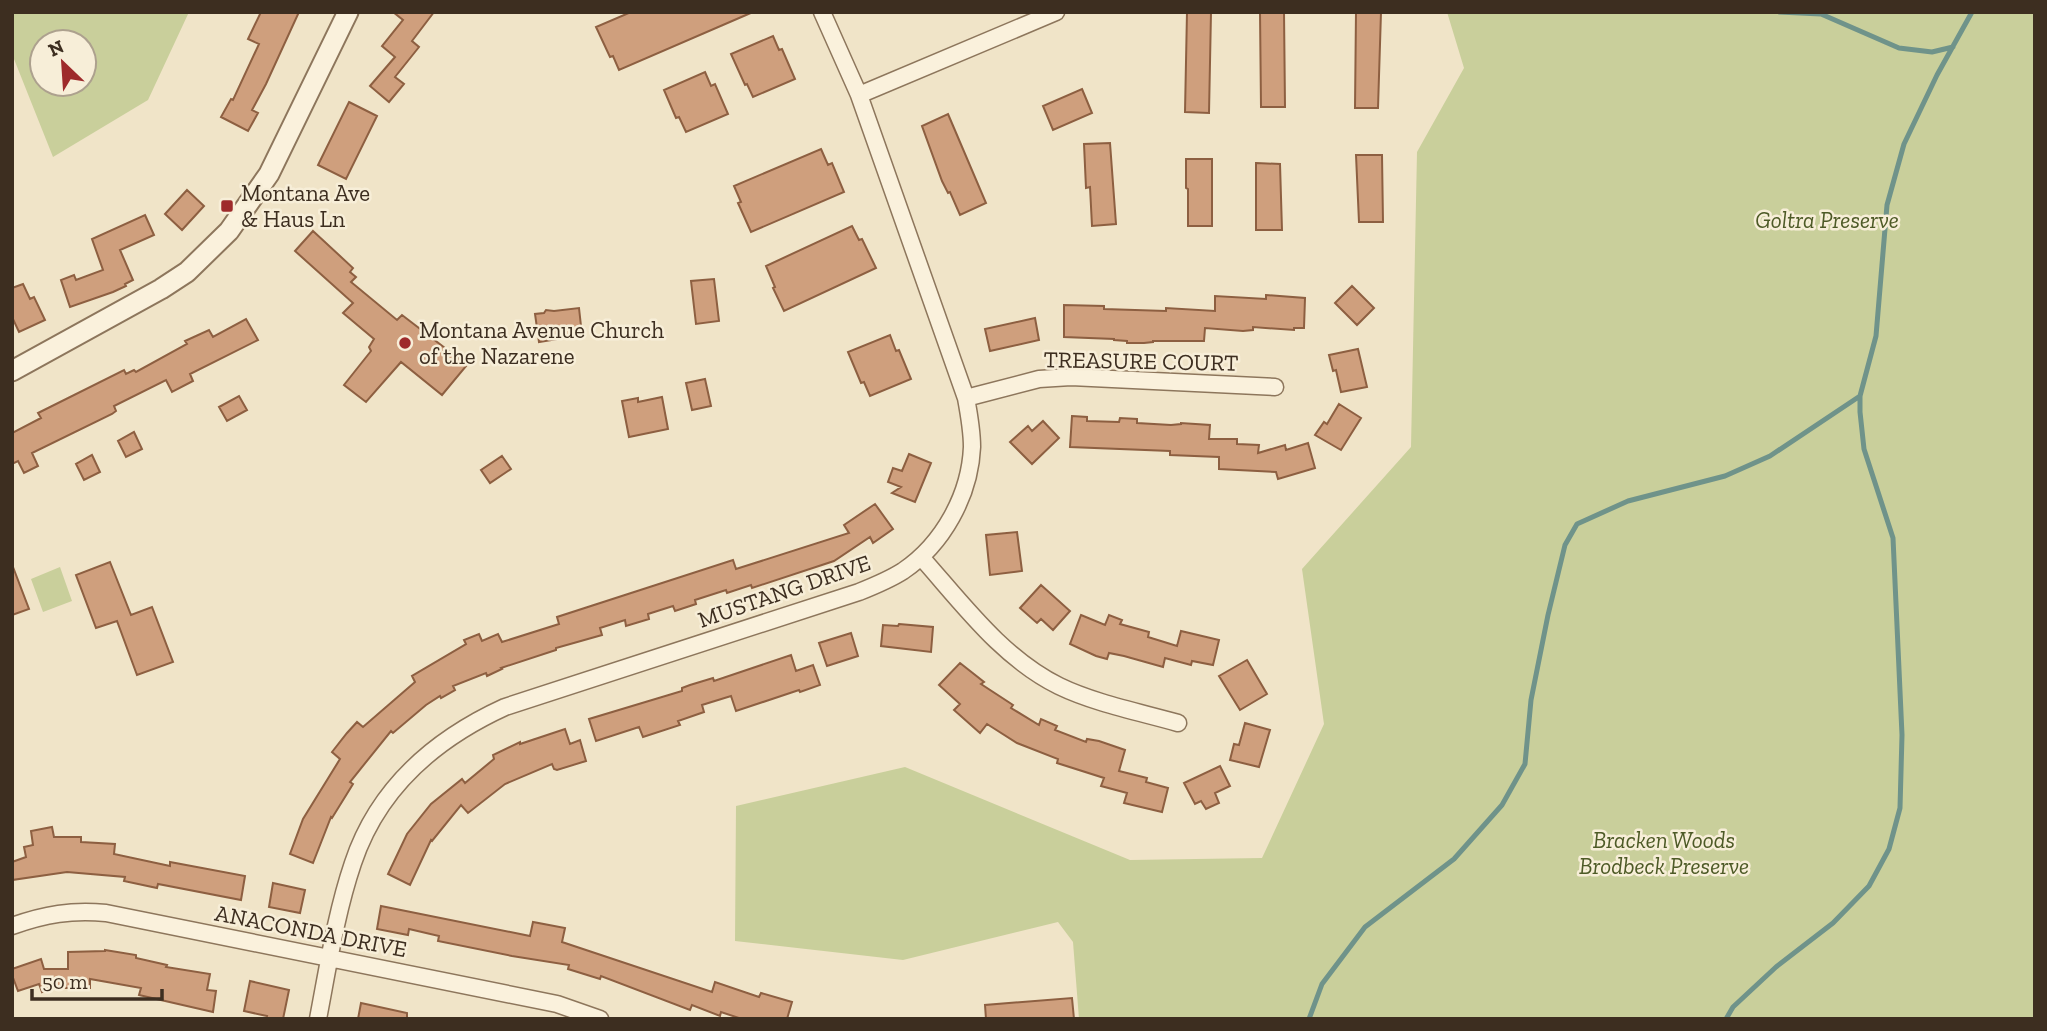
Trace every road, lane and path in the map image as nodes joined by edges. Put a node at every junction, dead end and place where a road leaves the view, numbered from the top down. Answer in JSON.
{"nodes":[{"id":1,"x":348,"y":12,"type":"edge"},
{"id":2,"x":822,"y":12,"type":"edge"},
{"id":3,"x":1056,"y":12,"type":"edge"},
{"id":4,"x":859,"y":95,"type":"junction"},
{"id":5,"x":12,"y":371,"type":"edge"},
{"id":6,"x":1275,"y":387,"type":"dead end"},
{"id":7,"x":966,"y":398,"type":"junction"},
{"id":8,"x":921,"y":557,"type":"junction"},
{"id":9,"x":1178,"y":723,"type":"dead end"},
{"id":10,"x":12,"y":926,"type":"edge"},
{"id":11,"x":330,"y":959,"type":"junction"},
{"id":12,"x":318,"y":1019,"type":"edge"},
{"id":13,"x":600,"y":1019,"type":"edge"}],
"edges":[{"from":1,"to":5,"type":"street"},
{"from":2,"to":4,"type":"street","name":"MUSTANG DRIVE"},
{"from":3,"to":4,"type":"street"},
{"from":4,"to":7,"type":"street","name":"MUSTANG DRIVE"},
{"from":6,"to":7,"type":"street","name":"TREASURE COURT"},
{"from":7,"to":8,"type":"street","name":"MUSTANG DRIVE"},
{"from":8,"to":9,"type":"street"},
{"from":8,"to":11,"type":"street","name":"MUSTANG DRIVE"},
{"from":10,"to":11,"type":"street","name":"ANACONDA DRIVE"},
{"from":11,"to":12,"type":"street","name":"MUSTANG DRIVE"},
{"from":11,"to":13,"type":"street","name":"ANACONDA DRIVE"}]}
